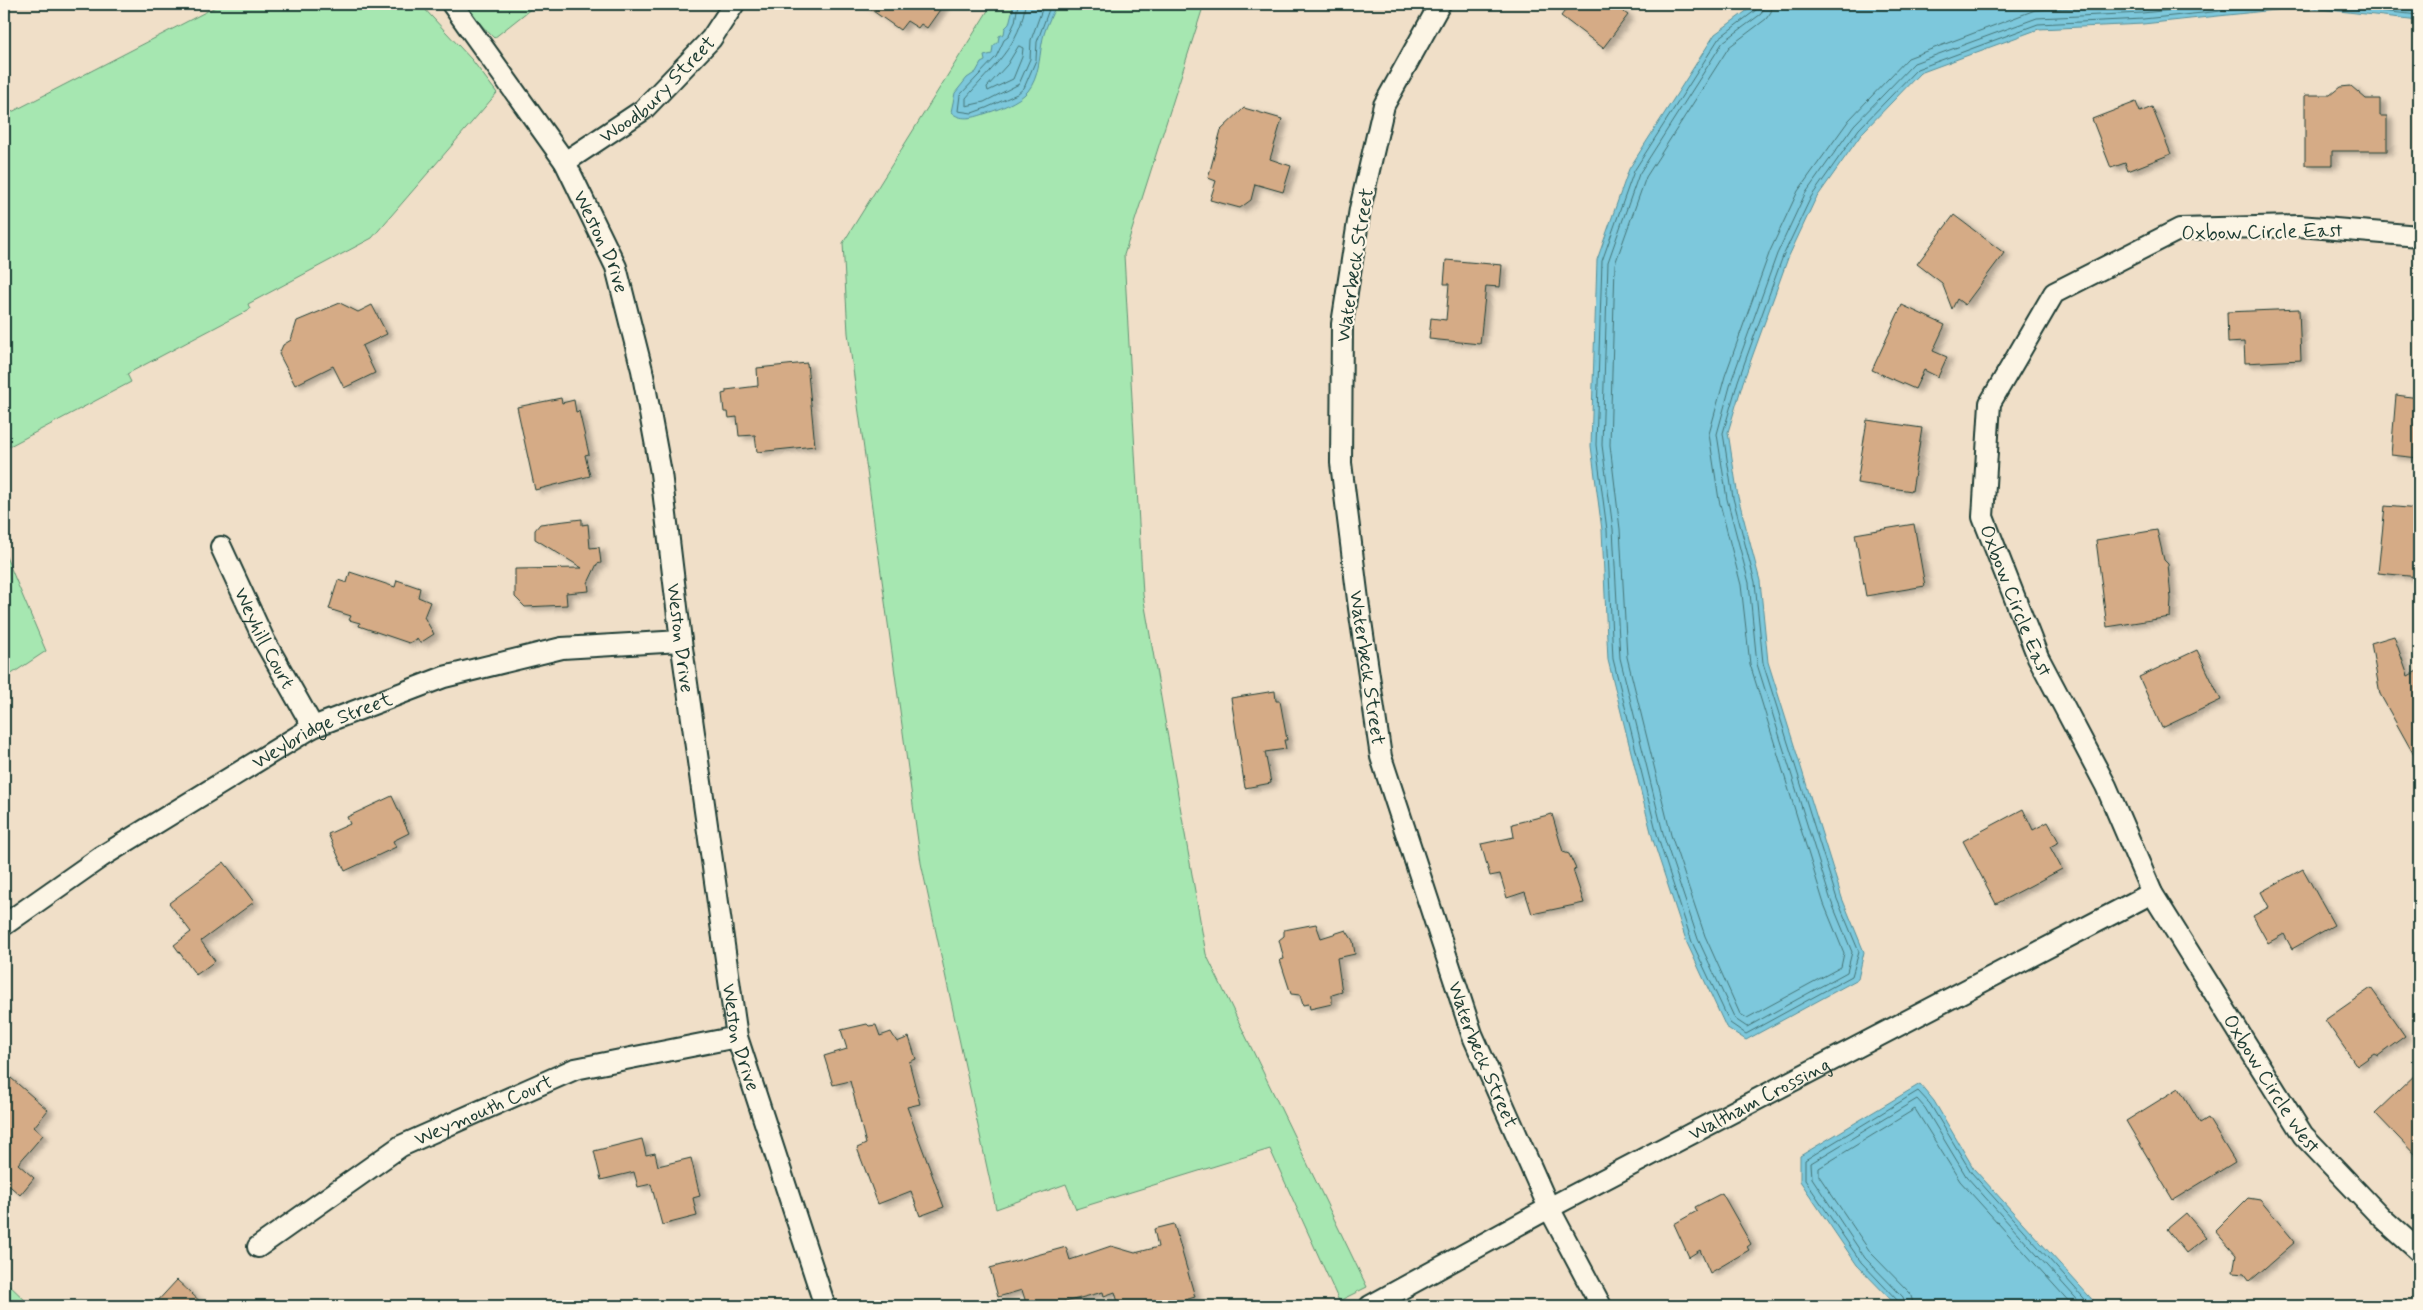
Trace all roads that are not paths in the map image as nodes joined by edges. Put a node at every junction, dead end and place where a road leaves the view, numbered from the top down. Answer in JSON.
{"nodes":[{"id":1,"x":452,"y":4,"type":"edge"},
{"id":2,"x":734,"y":4,"type":"edge"},
{"id":3,"x":1440,"y":4,"type":"edge"},
{"id":4,"x":565,"y":162,"type":"junction"},
{"id":5,"x":2419,"y":236,"type":"edge"},
{"id":6,"x":221,"y":546,"type":"dead end"},
{"id":7,"x":681,"y":641,"type":"junction"},
{"id":8,"x":313,"y":727,"type":"junction"},
{"id":9,"x":2152,"y":893,"type":"junction"},
{"id":10,"x":4,"y":925,"type":"edge"},
{"id":11,"x":737,"y":1037,"type":"junction"},
{"id":12,"x":1549,"y":1208,"type":"junction"},
{"id":13,"x":258,"y":1247,"type":"dead end"},
{"id":14,"x":2419,"y":1251,"type":"edge"},
{"id":15,"x":825,"y":1306,"type":"edge"},
{"id":16,"x":1370,"y":1306,"type":"edge"},
{"id":17,"x":1601,"y":1306,"type":"edge"}],
"edges":[{"from":1,"to":4,"type":"street","name":"Weston Drive"},
{"from":2,"to":4,"type":"street","name":"Woodbury Street"},
{"from":3,"to":12,"type":"street","name":"Waterbeck Street"},
{"from":4,"to":7,"type":"street","name":"Weston Drive"},
{"from":5,"to":9,"type":"street","name":"Oxbow Circle East"},
{"from":6,"to":8,"type":"street","name":"Weyhill Court"},
{"from":7,"to":8,"type":"street","name":"Weybridge Street"},
{"from":7,"to":11,"type":"street","name":"Weston Drive"},
{"from":8,"to":10,"type":"street","name":"Weybridge Street"},
{"from":9,"to":12,"type":"street","name":"Waltham Crossing"},
{"from":9,"to":14,"type":"street","name":"Oxbow Circle West"},
{"from":11,"to":13,"type":"street","name":"Weymouth Court"},
{"from":11,"to":15,"type":"street","name":"Weston Drive"},
{"from":12,"to":16,"type":"street","name":"Waltham Crossing"},
{"from":12,"to":17,"type":"street","name":"Waterbeck Street"}]}
